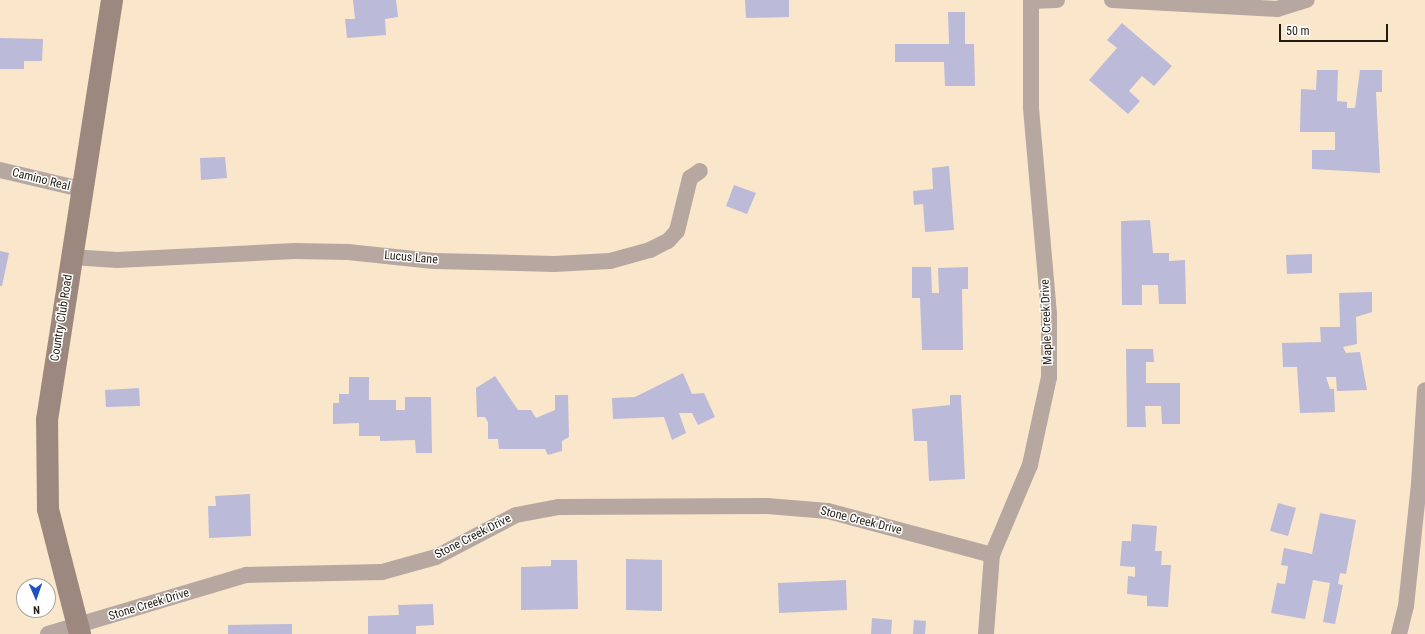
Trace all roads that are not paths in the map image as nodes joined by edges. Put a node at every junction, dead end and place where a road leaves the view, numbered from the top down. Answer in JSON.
{"nodes":[{"id":1,"x":112,"y":0,"type":"edge"},
{"id":2,"x":1057,"y":0,"type":"edge"},
{"id":3,"x":1112,"y":0,"type":"edge"},
{"id":4,"x":1308,"y":0,"type":"edge"},
{"id":5,"x":1032,"y":1,"type":"edge"},
{"id":6,"x":0,"y":170,"type":"edge"},
{"id":7,"x":700,"y":171,"type":"dead end"},
{"id":8,"x":81,"y":190,"type":"junction"},
{"id":9,"x":71,"y":257,"type":"junction"},
{"id":10,"x":1425,"y":390,"type":"edge"},
{"id":11,"x":992,"y":555,"type":"junction"},
{"id":12,"x":79,"y":631,"type":"edge"},
{"id":13,"x":48,"y":634,"type":"edge"},
{"id":14,"x":986,"y":634,"type":"edge"},
{"id":15,"x":1399,"y":634,"type":"edge"}],
"edges":[{"from":1,"to":8,"type":"main road","name":"Country Club Road"},
{"from":2,"to":5,"type":"street"},
{"from":3,"to":4,"type":"street"},
{"from":5,"to":11,"type":"street","name":"Maple Creek Drive"},
{"from":6,"to":8,"type":"street","name":"Camino Real"},
{"from":7,"to":9,"type":"street","name":"Lucus Lane"},
{"from":8,"to":9,"type":"main road","name":"Country Club Road"},
{"from":9,"to":12,"type":"main road","name":"Country Club Road"},
{"from":10,"to":15,"type":"street"},
{"from":11,"to":12,"type":"street","name":"Stone Creek Drive"},
{"from":11,"to":14,"type":"street","name":"Maple Creek Drive"},
{"from":12,"to":13,"type":"street","name":"Stone Creek Drive"}]}
